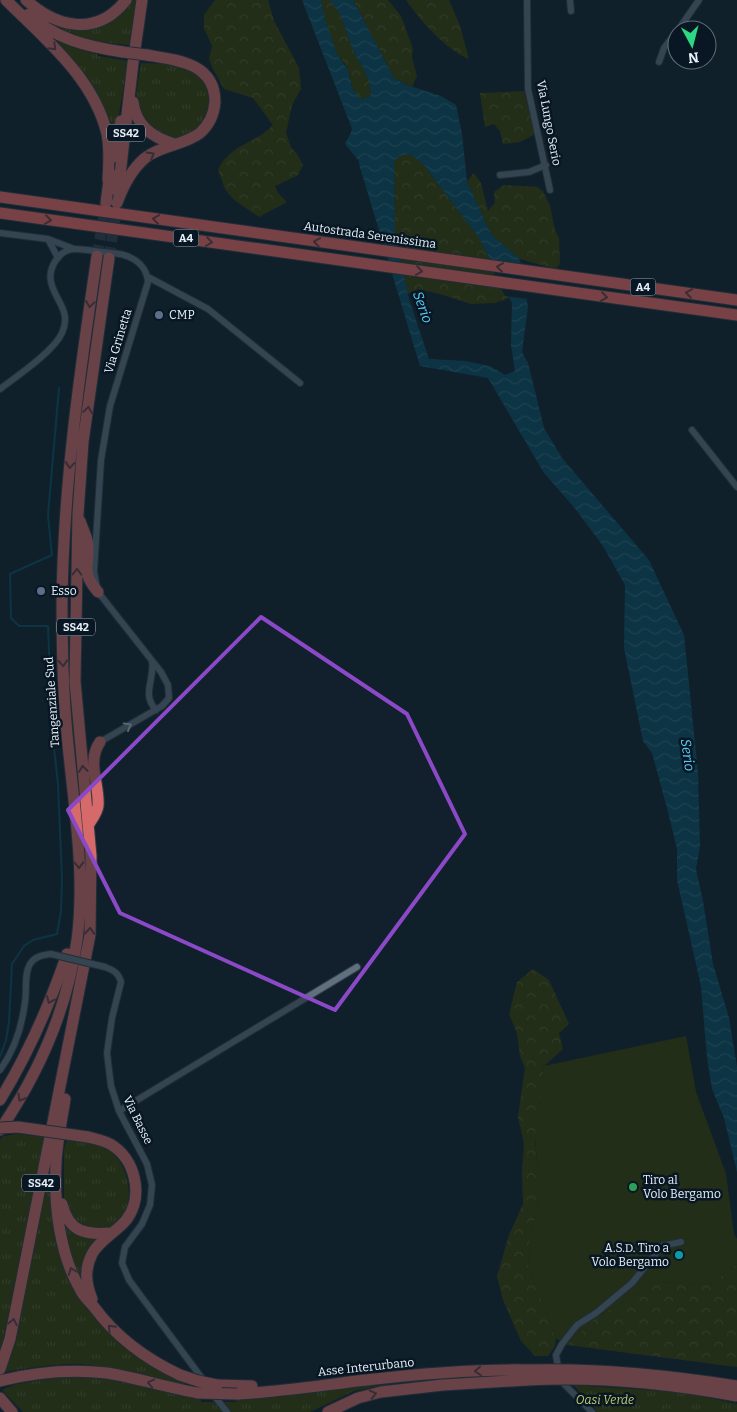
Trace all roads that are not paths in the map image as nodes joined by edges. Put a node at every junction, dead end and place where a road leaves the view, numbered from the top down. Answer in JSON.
{"nodes":[{"id":1,"x":6,"y":0,"type":"edge"},
{"id":2,"x":14,"y":0,"type":"edge"},
{"id":3,"x":26,"y":0,"type":"edge"},
{"id":4,"x":126,"y":0,"type":"edge"},
{"id":5,"x":142,"y":0,"type":"edge"},
{"id":6,"x":527,"y":0,"type":"edge"},
{"id":7,"x":570,"y":0,"type":"edge"},
{"id":8,"x":700,"y":0,"type":"edge"},
{"id":9,"x":571,"y":11,"type":"dead end"},
{"id":10,"x":685,"y":20,"type":"edge"},
{"id":11,"x":667,"y":44,"type":"edge"},
{"id":12,"x":659,"y":62,"type":"dead end"},
{"id":13,"x":133,"y":63,"type":"junction"},
{"id":14,"x":174,"y":144,"type":"junction"},
{"id":15,"x":546,"y":165,"type":"junction"},
{"id":16,"x":500,"y":176,"type":"dead end"},
{"id":17,"x":108,"y":180,"type":"junction"},
{"id":18,"x":550,"y":190,"type":"dead end"},
{"id":19,"x":0,"y":197,"type":"edge"},
{"id":20,"x":111,"y":203,"type":"junction"},
{"id":21,"x":0,"y":213,"type":"edge"},
{"id":22,"x":0,"y":233,"type":"edge"},
{"id":23,"x":48,"y":239,"type":"junction"},
{"id":24,"x":74,"y":249,"type":"junction"},
{"id":25,"x":58,"y":258,"type":"junction"},
{"id":26,"x":148,"y":277,"type":"junction"},
{"id":27,"x":737,"y":300,"type":"edge"},
{"id":28,"x":737,"y":315,"type":"edge"},
{"id":29,"x":300,"y":383,"type":"dead end"},
{"id":30,"x":0,"y":389,"type":"edge"},
{"id":31,"x":692,"y":430,"type":"dead end"},
{"id":32,"x":737,"y":487,"type":"edge"},
{"id":33,"x":78,"y":514,"type":"junction"},
{"id":34,"x":98,"y":592,"type":"junction"},
{"id":35,"x":152,"y":660,"type":"junction"},
{"id":36,"x":156,"y":710,"type":"junction"},
{"id":37,"x":100,"y":742,"type":"joint"},
{"id":38,"x":89,"y":824,"type":"junction"},
{"id":39,"x":77,"y":940,"type":"junction"},
{"id":40,"x":357,"y":967,"type":"dead end"},
{"id":41,"x":78,"y":996,"type":"junction"},
{"id":42,"x":0,"y":1070,"type":"edge"},
{"id":43,"x":0,"y":1100,"type":"edge"},
{"id":44,"x":119,"y":1111,"type":"junction"},
{"id":45,"x":0,"y":1129,"type":"edge"},
{"id":46,"x":59,"y":1141,"type":"junction"},
{"id":47,"x":111,"y":1233,"type":"junction"},
{"id":48,"x":681,"y":1242,"type":"dead end"},
{"id":49,"x":97,"y":1312,"type":"junction"},
{"id":50,"x":0,"y":1369,"type":"edge"},
{"id":51,"x":527,"y":1375,"type":"junction"},
{"id":52,"x":0,"y":1381,"type":"edge"},
{"id":53,"x":331,"y":1384,"type":"junction"},
{"id":54,"x":737,"y":1386,"type":"edge"},
{"id":55,"x":737,"y":1396,"type":"edge"},
{"id":56,"x":0,"y":1398,"type":"edge"},
{"id":57,"x":12,"y":1412,"type":"edge"},
{"id":58,"x":227,"y":1412,"type":"edge"},
{"id":59,"x":328,"y":1412,"type":"edge"},
{"id":60,"x":592,"y":1412,"type":"edge"}],
"edges":[{"from":1,"to":17,"type":"highway","one_way":true},
{"from":2,"to":14,"type":"highway","bridge":true},
{"from":3,"to":4,"type":"highway"},
{"from":5,"to":13,"type":"highway","number":"SS42"},
{"from":6,"to":15,"type":"street","name":"Via Lungo Serio"},
{"from":7,"to":9,"type":"street"},
{"from":8,"to":10,"type":"street"},
{"from":11,"to":12,"type":"street"},
{"from":13,"to":14,"type":"highway"},
{"from":13,"to":17,"type":"highway","number":"SS42"},
{"from":13,"to":20,"type":"highway","number":"SS42"},
{"from":20,"to":14,"type":"highway","one_way":true},
{"from":15,"to":16,"type":"street"},
{"from":15,"to":18,"type":"street","name":"Via Lungo Serio"},
{"from":17,"to":20,"type":"highway","number":"SS42"},
{"from":27,"to":19,"type":"highway","name":"Autostrada Serenissima","number":"A4","one_way":true},
{"from":21,"to":28,"type":"highway","number":"A4","one_way":true},
{"from":22,"to":23,"type":"street"},
{"from":23,"to":24,"type":"street"},
{"from":23,"to":25,"type":"street"},
{"from":24,"to":25,"type":"street"},
{"from":24,"to":26,"type":"street"},
{"from":25,"to":30,"type":"street"},
{"from":26,"to":29,"type":"street"},
{"from":26,"to":34,"type":"street","name":"Via Grinetta"},
{"from":31,"to":32,"type":"street"},
{"from":33,"to":34,"type":"highway"},
{"from":38,"to":33,"type":"highway","name":"Tangenziale Sud","number":"SS42","one_way":true},
{"from":33,"to":39,"type":"highway","name":"Tangenziale Sud","number":"SS42","one_way":true},
{"from":34,"to":35,"type":"street","name":"Via Grinetta"},
{"from":35,"to":36,"type":"street"},
{"from":35,"to":36,"type":"street","name":"Via Grinetta"},
{"from":37,"to":36,"type":"street","one_way":true},
{"from":37,"to":38,"type":"highway"},
{"from":41,"to":38,"type":"highway","name":"Tangenziale Sud","number":"SS42","one_way":true},
{"from":39,"to":43,"type":"highway","one_way":true},
{"from":39,"to":45,"type":"highway","name":"Tangenziale Sud","number":"SS42","one_way":true},
{"from":40,"to":44,"type":"street"},
{"from":41,"to":46,"type":"highway"},
{"from":50,"to":41,"type":"highway","number":"SS42","one_way":true},
{"from":42,"to":44,"type":"street","name":"Via Basse","bridge":true},
{"from":44,"to":58,"type":"street","name":"Via Basse"},
{"from":45,"to":47,"type":"highway","bridge":true},
{"from":46,"to":47,"type":"highway"},
{"from":49,"to":46,"type":"highway","one_way":true},
{"from":47,"to":49,"type":"highway"},
{"from":48,"to":60,"type":"street"},
{"from":53,"to":49,"type":"highway","one_way":true,"bridge":true},
{"from":51,"to":53,"type":"highway","name":"Asse Interurbano","one_way":true},
{"from":51,"to":54,"type":"highway","name":"Asse Interurbano","bridge":true},
{"from":51,"to":55,"type":"highway","name":"Asse Interurbano","bridge":true},
{"from":59,"to":51,"type":"highway","name":"Asse Interurbano","one_way":true},
{"from":53,"to":52,"type":"highway","name":"Asse Interurbano","one_way":true,"bridge":true},
{"from":56,"to":57,"type":"highway"}]}
